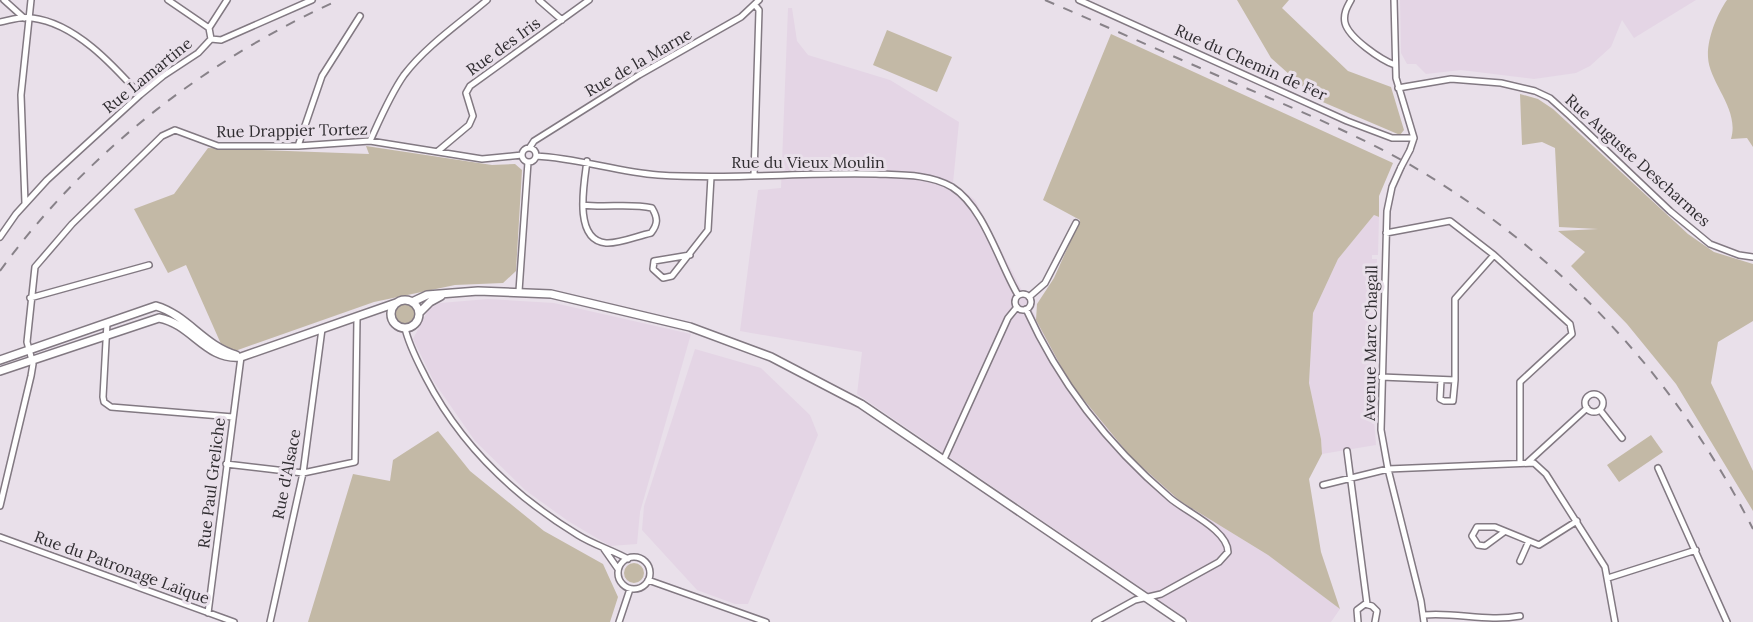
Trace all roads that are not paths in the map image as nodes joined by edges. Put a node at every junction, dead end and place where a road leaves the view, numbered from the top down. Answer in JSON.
{"nodes":[{"id":1,"x":4,"y":0,"type":"edge"},
{"id":2,"x":31,"y":0,"type":"edge"},
{"id":3,"x":168,"y":0,"type":"edge"},
{"id":4,"x":227,"y":0,"type":"edge"},
{"id":5,"x":312,"y":0,"type":"edge"},
{"id":6,"x":487,"y":0,"type":"edge"},
{"id":7,"x":539,"y":0,"type":"edge"},
{"id":8,"x":589,"y":0,"type":"edge"},
{"id":9,"x":1079,"y":0,"type":"edge"},
{"id":10,"x":1351,"y":0,"type":"edge"},
{"id":11,"x":1394,"y":0,"type":"edge"},
{"id":12,"x":757,"y":3,"type":"edge"},
{"id":13,"x":360,"y":16,"type":"dead end"},
{"id":14,"x":27,"y":18,"type":"junction"},
{"id":15,"x":562,"y":20,"type":"junction"},
{"id":16,"x":0,"y":22,"type":"edge"},
{"id":17,"x":209,"y":28,"type":"junction"},
{"id":18,"x":212,"y":39,"type":"junction"},
{"id":19,"x":1395,"y":65,"type":"junction"},
{"id":20,"x":1398,"y":88,"type":"junction"},
{"id":21,"x":140,"y":95,"type":"junction"},
{"id":22,"x":1414,"y":138,"type":"junction"},
{"id":23,"x":370,"y":141,"type":"junction"},
{"id":24,"x":298,"y":146,"type":"junction"},
{"id":25,"x":530,"y":147,"type":"junction"},
{"id":26,"x":438,"y":151,"type":"junction"},
{"id":27,"x":522,"y":155,"type":"junction"},
{"id":28,"x":537,"y":156,"type":"junction"},
{"id":29,"x":528,"y":162,"type":"junction"},
{"id":30,"x":587,"y":162,"type":"junction"},
{"id":31,"x":754,"y":175,"type":"junction"},
{"id":32,"x":711,"y":177,"type":"junction"},
{"id":33,"x":25,"y":203,"type":"junction"},
{"id":34,"x":583,"y":205,"type":"junction"},
{"id":35,"x":1076,"y":223,"type":"dead end"},
{"id":36,"x":1386,"y":233,"type":"junction"},
{"id":37,"x":0,"y":237,"type":"edge"},
{"id":38,"x":690,"y":255,"type":"junction"},
{"id":39,"x":1494,"y":255,"type":"junction"},
{"id":40,"x":1753,"y":257,"type":"edge"},
{"id":41,"x":148,"y":264,"type":"dead end"},
{"id":42,"x":519,"y":291,"type":"junction"},
{"id":43,"x":444,"y":294,"type":"junction"},
{"id":44,"x":1018,"y":295,"type":"junction"},
{"id":45,"x":1029,"y":297,"type":"junction"},
{"id":46,"x":30,"y":298,"type":"junction"},
{"id":47,"x":412,"y":302,"type":"junction"},
{"id":48,"x":396,"y":303,"type":"junction"},
{"id":49,"x":1017,"y":307,"type":"junction"},
{"id":50,"x":1026,"y":309,"type":"junction"},
{"id":51,"x":373,"y":312,"type":"junction"},
{"id":52,"x":419,"y":313,"type":"junction"},
{"id":53,"x":357,"y":318,"type":"junction"},
{"id":54,"x":392,"y":318,"type":"junction"},
{"id":55,"x":107,"y":323,"type":"junction"},
{"id":56,"x":405,"y":328,"type":"junction"},
{"id":57,"x":322,"y":329,"type":"junction"},
{"id":58,"x":106,"y":335,"type":"junction"},
{"id":59,"x":29,"y":350,"type":"junction"},
{"id":60,"x":241,"y":357,"type":"junction"},
{"id":61,"x":0,"y":360,"type":"edge"},
{"id":62,"x":31,"y":360,"type":"junction"},
{"id":63,"x":0,"y":371,"type":"edge"},
{"id":64,"x":1381,"y":377,"type":"junction"},
{"id":65,"x":1441,"y":380,"type":"junction"},
{"id":66,"x":1455,"y":380,"type":"junction"},
{"id":67,"x":1587,"y":408,"type":"junction"},
{"id":68,"x":1600,"y":410,"type":"junction"},
{"id":69,"x":233,"y":417,"type":"junction"},
{"id":70,"x":1622,"y":438,"type":"dead end"},
{"id":71,"x":1347,"y":451,"type":"dead end"},
{"id":72,"x":944,"y":459,"type":"junction"},
{"id":73,"x":1528,"y":462,"type":"junction"},
{"id":74,"x":1520,"y":463,"type":"junction"},
{"id":75,"x":226,"y":464,"type":"junction"},
{"id":76,"x":1658,"y":468,"type":"dead end"},
{"id":77,"x":1388,"y":469,"type":"junction"},
{"id":78,"x":303,"y":473,"type":"junction"},
{"id":79,"x":1350,"y":478,"type":"junction"},
{"id":80,"x":1323,"y":484,"type":"dead end"},
{"id":81,"x":0,"y":506,"type":"edge"},
{"id":82,"x":1577,"y":520,"type":"junction"},
{"id":83,"x":1504,"y":532,"type":"junction"},
{"id":84,"x":0,"y":537,"type":"edge"},
{"id":85,"x":1528,"y":543,"type":"junction"},
{"id":86,"x":602,"y":548,"type":"junction"},
{"id":87,"x":1696,"y":550,"type":"junction"},
{"id":88,"x":628,"y":559,"type":"junction"},
{"id":89,"x":1520,"y":561,"type":"dead end"},
{"id":90,"x":618,"y":570,"type":"junction"},
{"id":91,"x":1608,"y":578,"type":"junction"},
{"id":92,"x":648,"y":580,"type":"junction"},
{"id":93,"x":630,"y":589,"type":"junction"},
{"id":94,"x":1145,"y":596,"type":"junction"},
{"id":95,"x":1367,"y":604,"type":"junction"},
{"id":96,"x":208,"y":613,"type":"junction"},
{"id":97,"x":1424,"y":615,"type":"junction"},
{"id":98,"x":1520,"y":616,"type":"dead end"},
{"id":99,"x":748,"y":619,"type":"edge"},
{"id":100,"x":234,"y":622,"type":"edge"},
{"id":101,"x":270,"y":622,"type":"edge"},
{"id":102,"x":619,"y":622,"type":"edge"},
{"id":103,"x":766,"y":622,"type":"edge"},
{"id":104,"x":1095,"y":622,"type":"edge"},
{"id":105,"x":1182,"y":622,"type":"edge"},
{"id":106,"x":1358,"y":622,"type":"edge"},
{"id":107,"x":1375,"y":622,"type":"edge"},
{"id":108,"x":1424,"y":622,"type":"edge"},
{"id":109,"x":1615,"y":622,"type":"edge"},
{"id":110,"x":1727,"y":622,"type":"edge"}],
"edges":[{"from":1,"to":14,"type":"street"},
{"from":2,"to":14,"type":"street"},
{"from":3,"to":17,"type":"street"},
{"from":4,"to":17,"type":"street"},
{"from":5,"to":18,"type":"street","name":"Rue Lamartine"},
{"from":6,"to":23,"type":"street"},
{"from":7,"to":15,"type":"street"},
{"from":8,"to":15,"type":"street","name":"Rue des Iris"},
{"from":9,"to":22,"type":"street","name":"Rue du Chemin de Fer"},
{"from":10,"to":19,"type":"street"},
{"from":11,"to":19,"type":"street"},
{"from":12,"to":25,"type":"street","name":"Rue de la Marne"},
{"from":12,"to":31,"type":"street"},
{"from":13,"to":24,"type":"street"},
{"from":14,"to":16,"type":"street"},
{"from":14,"to":21,"type":"street"},
{"from":14,"to":33,"type":"street"},
{"from":15,"to":26,"type":"street","name":"Rue des Iris"},
{"from":17,"to":18,"type":"street"},
{"from":18,"to":21,"type":"street","name":"Rue Lamartine"},
{"from":19,"to":20,"type":"street"},
{"from":20,"to":22,"type":"street"},
{"from":20,"to":40,"type":"street","name":"Rue Auguste Descharmes"},
{"from":21,"to":33,"type":"street","name":"Rue Lamartine"},
{"from":22,"to":36,"type":"street","name":"Avenue Marc Chagall","bridge":true},
{"from":23,"to":24,"type":"street","name":"Rue Drappier Tortez"},
{"from":23,"to":26,"type":"street","name":"Rue Drappier Tortez"},
{"from":24,"to":46,"type":"street","name":"Rue Drappier Tortez"},
{"from":25,"to":27,"type":"street"},
{"from":25,"to":28,"type":"street"},
{"from":26,"to":27,"type":"street","name":"Rue Drappier Tortez"},
{"from":27,"to":29,"type":"street"},
{"from":28,"to":29,"type":"street"},
{"from":28,"to":30,"type":"street","name":"Rue du Vieux Moulin"},
{"from":29,"to":42,"type":"street"},
{"from":30,"to":32,"type":"street","name":"Rue du Vieux Moulin"},
{"from":30,"to":34,"type":"street"},
{"from":31,"to":32,"type":"street","name":"Rue du Vieux Moulin"},
{"from":31,"to":44,"type":"street","name":"Rue du Vieux Moulin"},
{"from":32,"to":38,"type":"street"},
{"from":33,"to":37,"type":"street","name":"Rue Lamartine"},
{"from":34,"to":34,"type":"street"},
{"from":35,"to":45,"type":"street"},
{"from":36,"to":39,"type":"street"},
{"from":36,"to":64,"type":"street","name":"Avenue Marc Chagall"},
{"from":38,"to":38,"type":"street"},
{"from":39,"to":66,"type":"street"},
{"from":39,"to":74,"type":"street"},
{"from":41,"to":46,"type":"street"},
{"from":42,"to":43,"type":"street"},
{"from":42,"to":72,"type":"street"},
{"from":43,"to":47,"type":"street"},
{"from":43,"to":52,"type":"street"},
{"from":44,"to":45,"type":"street"},
{"from":44,"to":49,"type":"street"},
{"from":45,"to":50,"type":"street"},
{"from":46,"to":59,"type":"street","name":"Rue Drappier Tortez"},
{"from":47,"to":48,"type":"street"},
{"from":47,"to":52,"type":"street"},
{"from":48,"to":51,"type":"street"},
{"from":48,"to":54,"type":"street"},
{"from":49,"to":50,"type":"street"},
{"from":49,"to":72,"type":"street"},
{"from":50,"to":94,"type":"street"},
{"from":51,"to":53,"type":"street"},
{"from":51,"to":54,"type":"street"},
{"from":52,"to":56,"type":"street"},
{"from":53,"to":57,"type":"street"},
{"from":53,"to":78,"type":"street"},
{"from":54,"to":56,"type":"street"},
{"from":55,"to":58,"type":"street"},
{"from":55,"to":59,"type":"street"},
{"from":55,"to":60,"type":"street"},
{"from":56,"to":86,"type":"street"},
{"from":57,"to":60,"type":"street"},
{"from":57,"to":78,"type":"street","name":"Rue d'Alsace"},
{"from":58,"to":60,"type":"street"},
{"from":58,"to":62,"type":"street"},
{"from":58,"to":69,"type":"street"},
{"from":59,"to":61,"type":"street"},
{"from":59,"to":62,"type":"street","name":"Rue Drappier Tortez"},
{"from":60,"to":69,"type":"street","name":"Rue Paul Greliche"},
{"from":62,"to":63,"type":"street"},
{"from":62,"to":81,"type":"street","name":"Rue Drappier Tortez"},
{"from":64,"to":65,"type":"street"},
{"from":64,"to":77,"type":"street","name":"Avenue Marc Chagall"},
{"from":65,"to":66,"type":"street"},
{"from":65,"to":66,"type":"street"},
{"from":67,"to":68,"type":"street"},
{"from":67,"to":68,"type":"street"},
{"from":67,"to":73,"type":"street"},
{"from":68,"to":70,"type":"street"},
{"from":69,"to":75,"type":"street","name":"Rue Paul Greliche"},
{"from":71,"to":79,"type":"street"},
{"from":72,"to":94,"type":"street"},
{"from":73,"to":74,"type":"street"},
{"from":73,"to":82,"type":"street"},
{"from":74,"to":77,"type":"street"},
{"from":75,"to":78,"type":"street"},
{"from":75,"to":96,"type":"street","name":"Rue Paul Greliche"},
{"from":76,"to":87,"type":"street"},
{"from":77,"to":79,"type":"street"},
{"from":77,"to":97,"type":"street","name":"Avenue Marc Chagall"},
{"from":78,"to":101,"type":"street","name":"Rue d'Alsace"},
{"from":79,"to":80,"type":"street"},
{"from":79,"to":95,"type":"street"},
{"from":82,"to":85,"type":"street"},
{"from":82,"to":91,"type":"street"},
{"from":83,"to":83,"type":"street"},
{"from":83,"to":85,"type":"street"},
{"from":84,"to":96,"type":"street","name":"Rue du Patronage Laïque"},
{"from":85,"to":89,"type":"street"},
{"from":86,"to":88,"type":"street"},
{"from":86,"to":90,"type":"street"},
{"from":87,"to":91,"type":"street"},
{"from":87,"to":110,"type":"street"},
{"from":88,"to":90,"type":"street"},
{"from":88,"to":92,"type":"street"},
{"from":90,"to":93,"type":"street"},
{"from":91,"to":109,"type":"street"},
{"from":92,"to":93,"type":"street"},
{"from":92,"to":99,"type":"street"},
{"from":93,"to":102,"type":"street"},
{"from":94,"to":104,"type":"street"},
{"from":94,"to":105,"type":"street"},
{"from":95,"to":106,"type":"street"},
{"from":95,"to":107,"type":"street"},
{"from":96,"to":100,"type":"street","name":"Rue du Patronage Laïque"},
{"from":97,"to":98,"type":"street"},
{"from":97,"to":108,"type":"street","name":"Avenue Marc Chagall"},
{"from":99,"to":103,"type":"street"}]}
